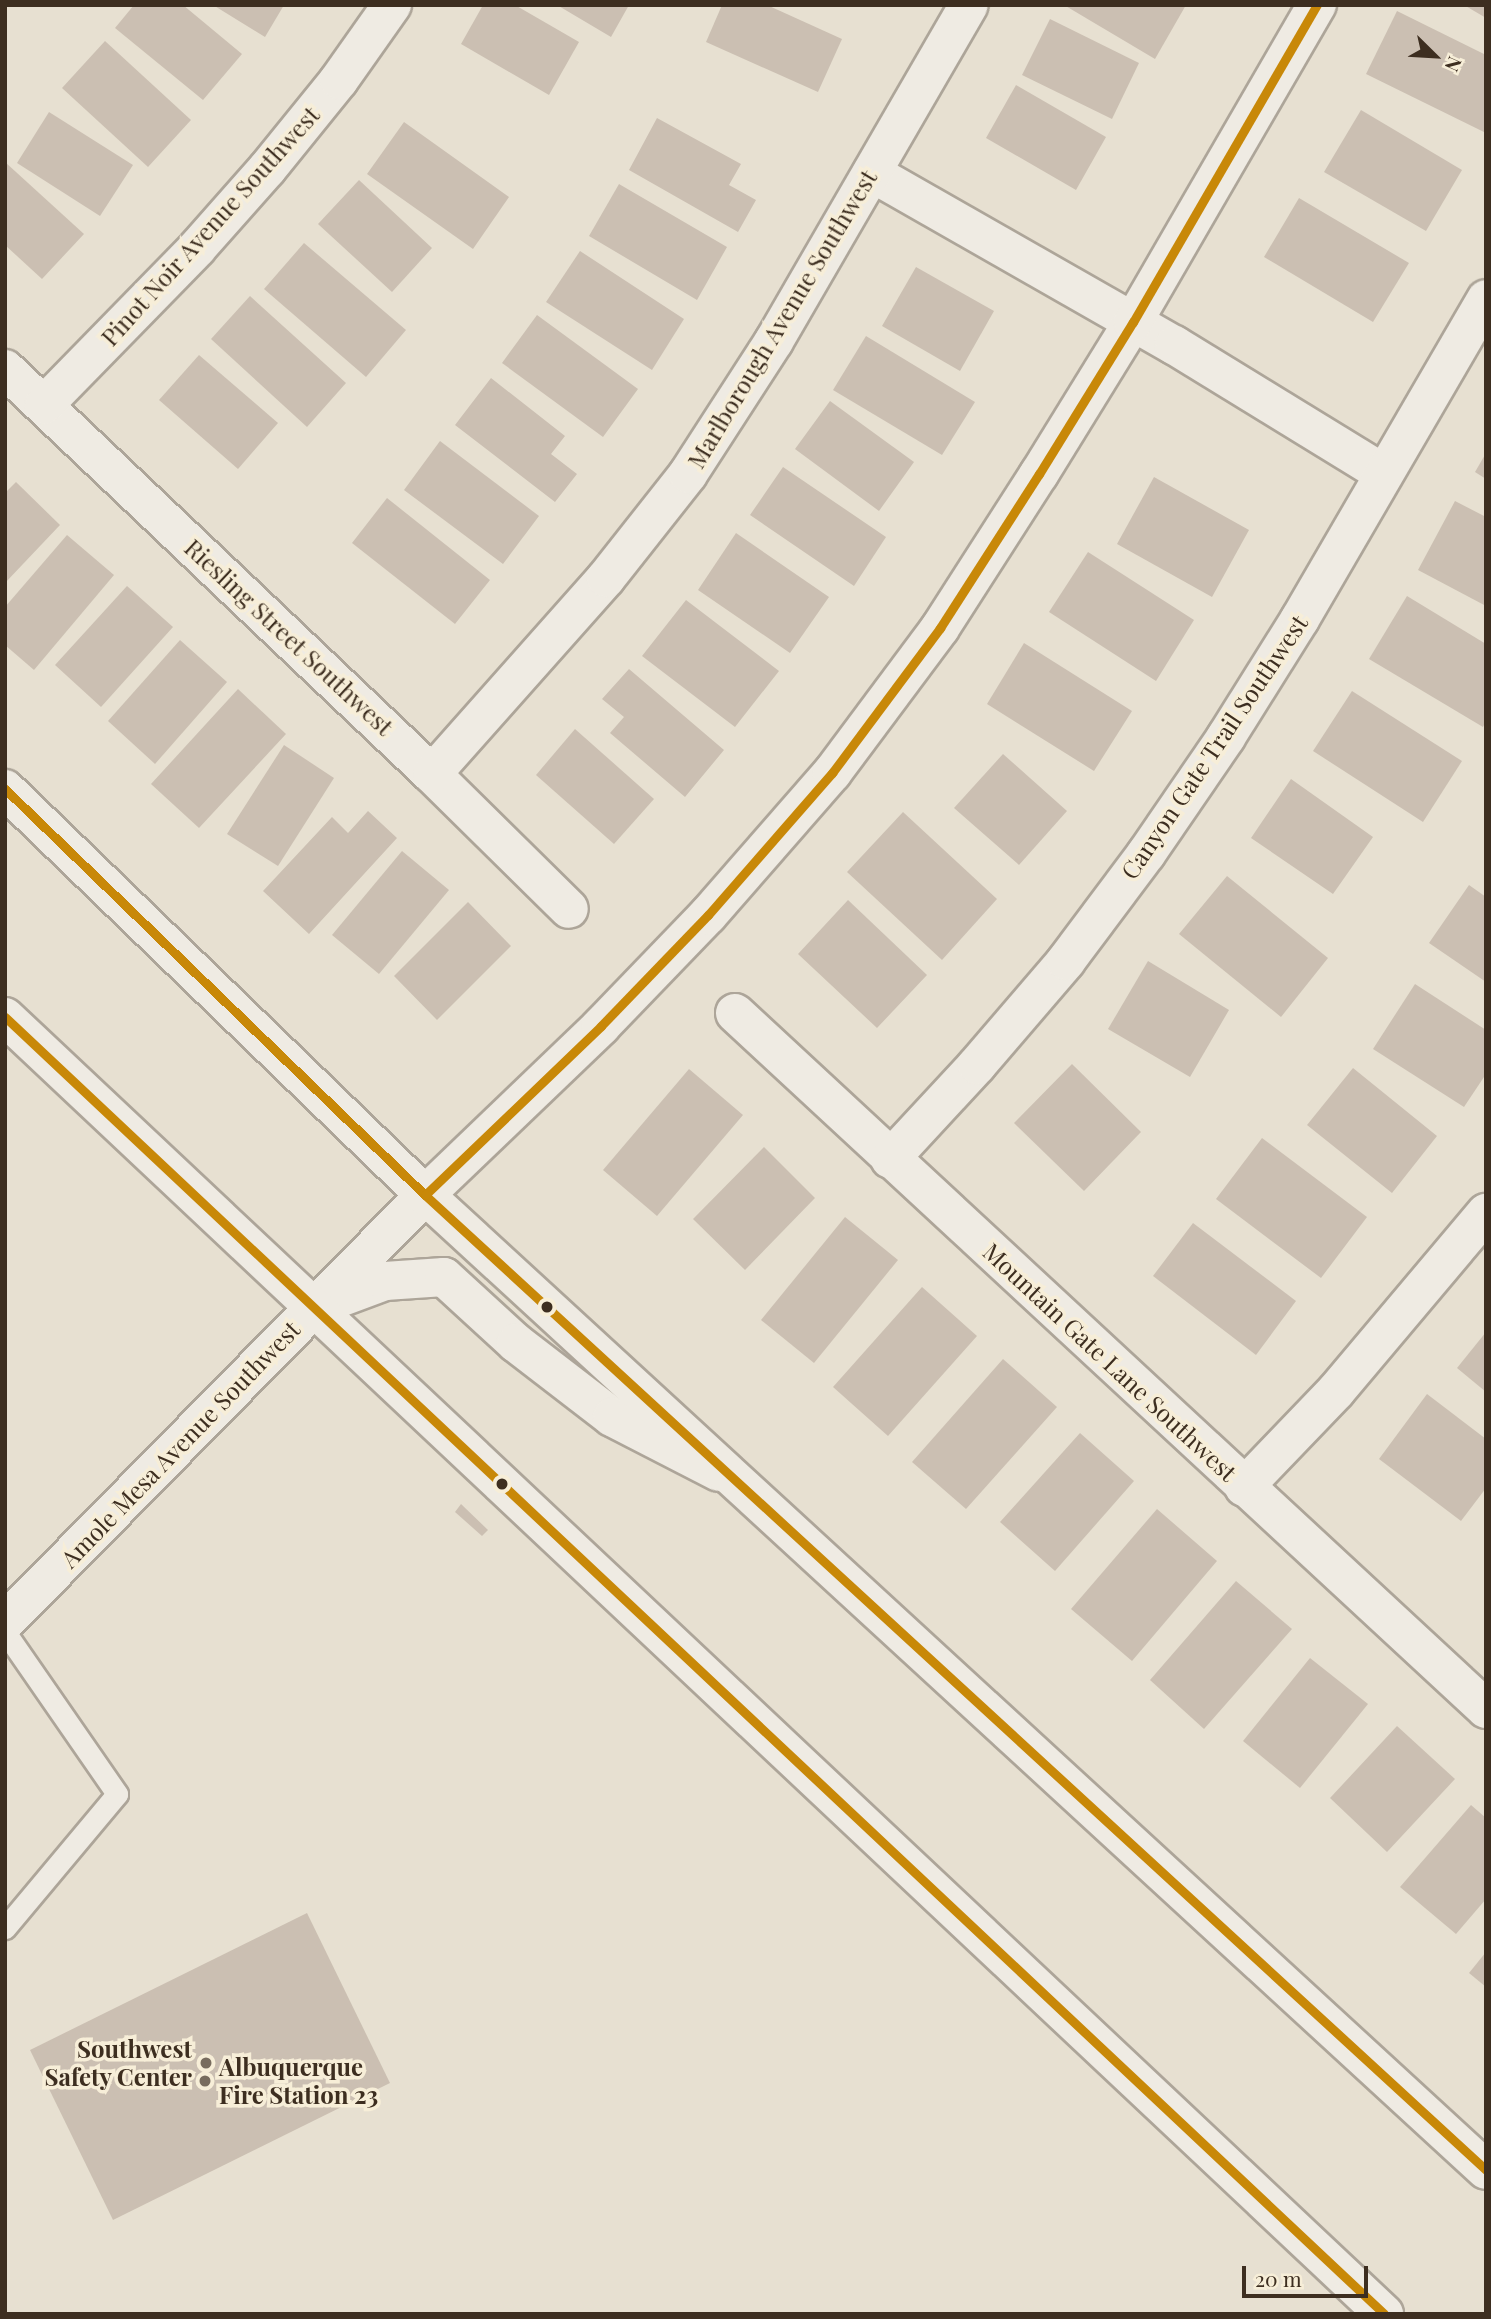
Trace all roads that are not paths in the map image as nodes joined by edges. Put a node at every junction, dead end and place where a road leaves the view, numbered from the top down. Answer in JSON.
{"nodes":[{"id":1,"x":392,"y":5,"type":"edge"},
{"id":2,"x":969,"y":5,"type":"edge"},
{"id":3,"x":1317,"y":5,"type":"edge"},
{"id":4,"x":872,"y":173,"type":"junction"},
{"id":5,"x":1486,"y":299,"type":"edge"},
{"id":6,"x":1133,"y":322,"type":"junction"},
{"id":7,"x":5,"y":369,"type":"edge"},
{"id":8,"x":44,"y":405,"type":"junction"},
{"id":9,"x":1383,"y":473,"type":"junction"},
{"id":10,"x":432,"y":774,"type":"junction"},
{"id":11,"x":5,"y":789,"type":"edge"},
{"id":12,"x":569,"y":909,"type":"dead end"},
{"id":13,"x":735,"y":1013,"type":"dead end"},
{"id":14,"x":5,"y":1017,"type":"edge"},
{"id":15,"x":890,"y":1158,"type":"junction"},
{"id":16,"x":425,"y":1195,"type":"junction"},
{"id":17,"x":1486,"y":1213,"type":"edge"},
{"id":18,"x":314,"y":1308,"type":"junction"},
{"id":19,"x":739,"y":1483,"type":"junction"},
{"id":20,"x":1244,"y":1487,"type":"junction"},
{"id":21,"x":5,"y":1622,"type":"edge"},
{"id":22,"x":5,"y":1632,"type":"edge"},
{"id":23,"x":1486,"y":1709,"type":"edge"},
{"id":24,"x":5,"y":1928,"type":"edge"},
{"id":25,"x":1486,"y":2170,"type":"edge"},
{"id":26,"x":1384,"y":2314,"type":"edge"}],
"edges":[{"from":1,"to":8,"type":"street","name":"Pinot Noir Avenue Southwest"},
{"from":2,"to":4,"type":"street","name":"Marlborough Avenue Southwest"},
{"from":3,"to":6,"type":"street","name":"Amole Mesa Avenue Southwest"},
{"from":4,"to":6,"type":"street"},
{"from":4,"to":10,"type":"street","name":"Marlborough Avenue Southwest"},
{"from":5,"to":9,"type":"street","name":"Canyon Gate Trail Southwest"},
{"from":6,"to":9,"type":"street"},
{"from":6,"to":16,"type":"street","name":"Amole Mesa Avenue Southwest"},
{"from":7,"to":8,"type":"street","name":"Riesling Street Southwest"},
{"from":8,"to":10,"type":"street","name":"Riesling Street Southwest"},
{"from":9,"to":15,"type":"street","name":"Canyon Gate Trail Southwest"},
{"from":10,"to":12,"type":"street","name":"Riesling Street Southwest"},
{"from":11,"to":16,"type":"street"},
{"from":13,"to":15,"type":"street","name":"Mountain Gate Lane Southwest"},
{"from":14,"to":18,"type":"street"},
{"from":15,"to":20,"type":"street","name":"Mountain Gate Lane Southwest"},
{"from":16,"to":18,"type":"street","name":"Amole Mesa Avenue Southwest"},
{"from":16,"to":19,"type":"street"},
{"from":17,"to":20,"type":"street"},
{"from":18,"to":19,"type":"street"},
{"from":18,"to":21,"type":"street","name":"Amole Mesa Avenue Southwest"},
{"from":18,"to":26,"type":"street"},
{"from":19,"to":25,"type":"street"},
{"from":20,"to":23,"type":"street","name":"Mountain Gate Lane Southwest"},
{"from":22,"to":24,"type":"lane"}]}
